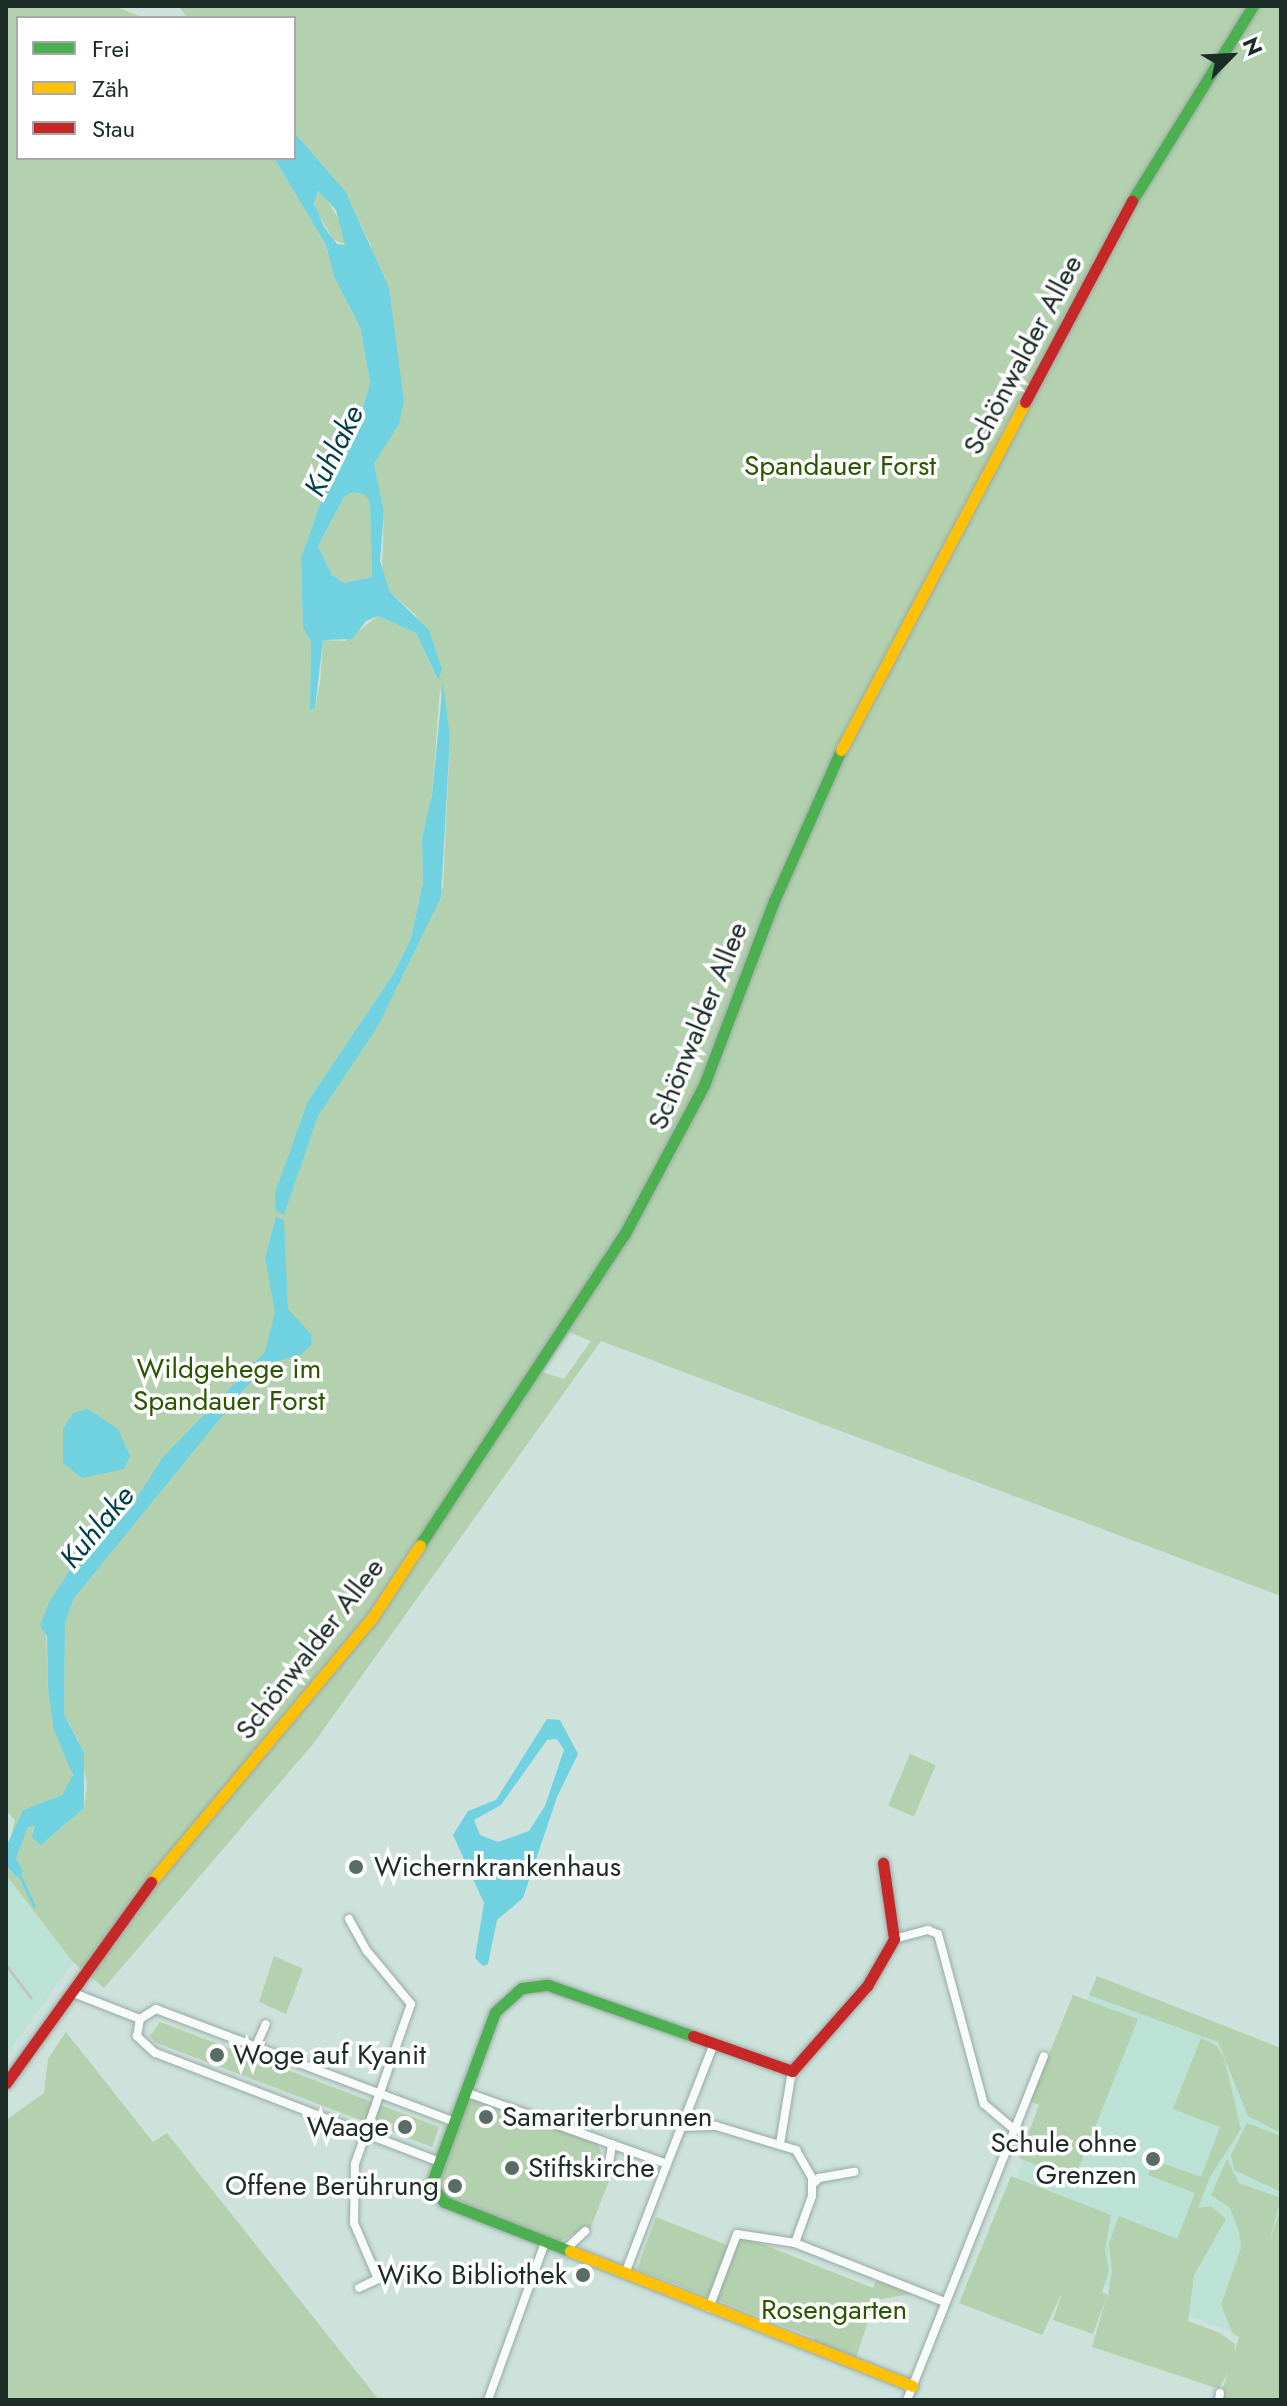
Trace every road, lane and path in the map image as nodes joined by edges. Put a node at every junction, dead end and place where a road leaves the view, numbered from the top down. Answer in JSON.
{"nodes":[{"id":1,"x":1253,"y":6,"type":"edge"},
{"id":2,"x":883,"y":1863,"type":"dead end"},
{"id":3,"x":349,"y":1919,"type":"dead end"},
{"id":4,"x":894,"y":1939,"type":"junction"},
{"id":5,"x":71,"y":1992,"type":"junction"},
{"id":6,"x":140,"y":2019,"type":"junction"},
{"id":7,"x":266,"y":2024,"type":"dead end"},
{"id":8,"x":256,"y":2046,"type":"junction"},
{"id":9,"x":713,"y":2046,"type":"junction"},
{"id":10,"x":1044,"y":2056,"type":"dead end"},
{"id":11,"x":792,"y":2071,"type":"junction"},
{"id":12,"x":6,"y":2083,"type":"edge"},
{"id":13,"x":465,"y":2092,"type":"junction"},
{"id":14,"x":380,"y":2094,"type":"junction"},
{"id":15,"x":452,"y":2121,"type":"junction"},
{"id":16,"x":682,"y":2127,"type":"junction"},
{"id":17,"x":1014,"y":2129,"type":"junction"},
{"id":18,"x":365,"y":2133,"type":"junction"},
{"id":19,"x":612,"y":2144,"type":"junction"},
{"id":20,"x":780,"y":2144,"type":"junction"},
{"id":21,"x":437,"y":2161,"type":"junction"},
{"id":22,"x":667,"y":2164,"type":"junction"},
{"id":23,"x":608,"y":2170,"type":"dead end"},
{"id":24,"x":854,"y":2172,"type":"dead end"},
{"id":25,"x":812,"y":2185,"type":"junction"},
{"id":26,"x":585,"y":2231,"type":"dead end"},
{"id":27,"x":546,"y":2240,"type":"junction"},
{"id":28,"x":795,"y":2243,"type":"junction"},
{"id":29,"x":567,"y":2248,"type":"junction"},
{"id":30,"x":626,"y":2271,"type":"junction"},
{"id":31,"x":359,"y":2288,"type":"dead end"},
{"id":32,"x":945,"y":2302,"type":"junction"},
{"id":33,"x":708,"y":2309,"type":"junction"},
{"id":34,"x":912,"y":2386,"type":"junction"},
{"id":35,"x":488,"y":2400,"type":"edge"},
{"id":36,"x":907,"y":2400,"type":"edge"}],
"edges":[{"from":1,"to":5,"type":"main road","name":"Schönwalder Allee"},
{"from":2,"to":4,"type":"main road"},
{"from":3,"to":14,"type":"street"},
{"from":4,"to":11,"type":"main road"},
{"from":4,"to":17,"type":"street"},
{"from":5,"to":6,"type":"street"},
{"from":5,"to":12,"type":"main road","name":"Schönwalder Allee"},
{"from":6,"to":8,"type":"street"},
{"from":6,"to":18,"type":"street"},
{"from":7,"to":8,"type":"street"},
{"from":8,"to":14,"type":"street"},
{"from":9,"to":11,"type":"main road"},
{"from":9,"to":13,"type":"main road"},
{"from":9,"to":16,"type":"street"},
{"from":10,"to":17,"type":"street"},
{"from":11,"to":20,"type":"street"},
{"from":13,"to":15,"type":"main road"},
{"from":13,"to":19,"type":"street"},
{"from":14,"to":15,"type":"street"},
{"from":14,"to":18,"type":"street"},
{"from":15,"to":21,"type":"main road"},
{"from":16,"to":20,"type":"street"},
{"from":16,"to":22,"type":"street"},
{"from":17,"to":32,"type":"street"},
{"from":18,"to":21,"type":"street"},
{"from":18,"to":31,"type":"street"},
{"from":19,"to":22,"type":"street"},
{"from":19,"to":23,"type":"street"},
{"from":20,"to":25,"type":"street"},
{"from":21,"to":27,"type":"main road"},
{"from":22,"to":30,"type":"street"},
{"from":24,"to":25,"type":"street"},
{"from":25,"to":28,"type":"street"},
{"from":26,"to":29,"type":"street"},
{"from":27,"to":29,"type":"main road"},
{"from":27,"to":35,"type":"street"},
{"from":28,"to":32,"type":"street"},
{"from":28,"to":33,"type":"street"},
{"from":29,"to":30,"type":"main road"},
{"from":30,"to":33,"type":"main road"},
{"from":32,"to":34,"type":"street"},
{"from":33,"to":34,"type":"main road"},
{"from":34,"to":36,"type":"street"}]}
